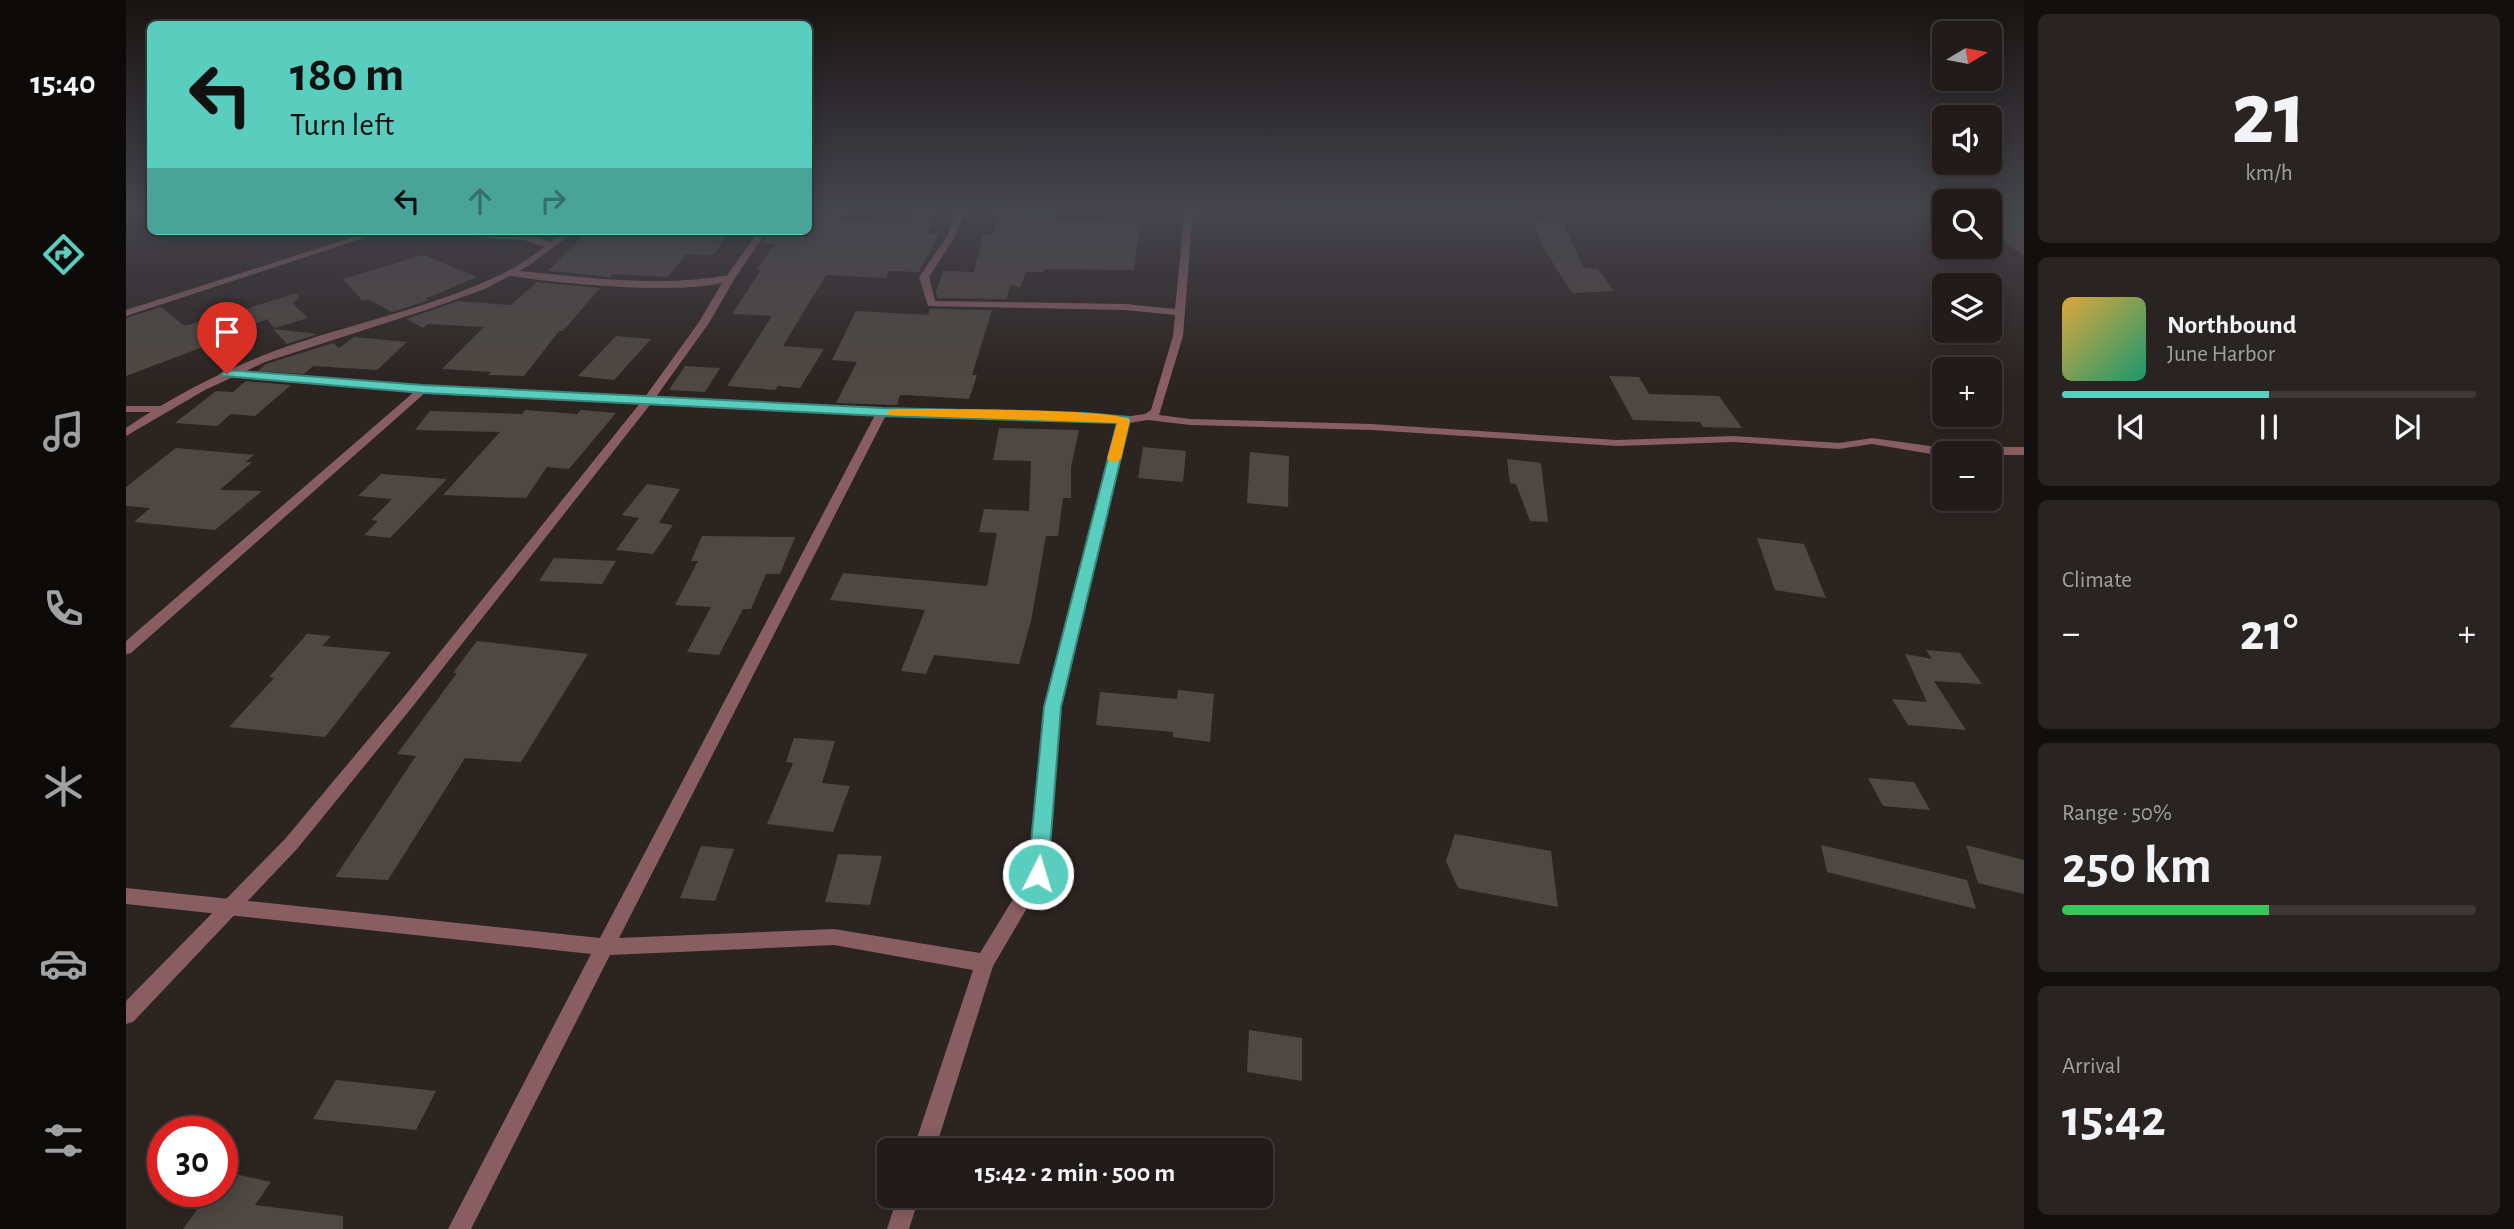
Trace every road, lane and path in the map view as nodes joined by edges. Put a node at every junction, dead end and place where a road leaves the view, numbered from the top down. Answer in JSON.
{"nodes":[{"id":1,"x":275,"y":265,"type":"edge"},
{"id":2,"x":522,"y":265,"type":"edge"},
{"id":3,"x":739,"y":265,"type":"edge"},
{"id":4,"x":932,"y":265,"type":"edge"},
{"id":5,"x":1183,"y":265,"type":"edge"},
{"id":6,"x":510,"y":273,"type":"junction"},
{"id":7,"x":730,"y":278,"type":"junction"},
{"id":8,"x":706,"y":284,"type":"junction"},
{"id":9,"x":720,"y":293,"type":"junction"},
{"id":10,"x":1179,"y":312,"type":"junction"},
{"id":11,"x":126,"y":313,"type":"edge"},
{"id":12,"x":227,"y":374,"type":"junction"},
{"id":13,"x":423,"y":389,"type":"junction"},
{"id":14,"x":649,"y":399,"type":"junction"},
{"id":15,"x":126,"y":409,"type":"edge"},
{"id":16,"x":161,"y":409,"type":"junction"},
{"id":17,"x":882,"y":412,"type":"junction"},
{"id":18,"x":1148,"y":417,"type":"junction"},
{"id":19,"x":1124,"y":420,"type":"junction"},
{"id":20,"x":126,"y":433,"type":"edge"},
{"id":21,"x":2024,"y":451,"type":"edge"},
{"id":22,"x":126,"y":649,"type":"edge"},
{"id":23,"x":126,"y":896,"type":"edge"},
{"id":24,"x":231,"y":906,"type":"junction"},
{"id":25,"x":605,"y":947,"type":"junction"},
{"id":26,"x":985,"y":962,"type":"junction"},
{"id":27,"x":126,"y":1015,"type":"edge"},
{"id":28,"x":928,"y":1138,"type":"edge"},
{"id":29,"x":905,"y":1208,"type":"edge"},
{"id":30,"x":459,"y":1229,"type":"edge"},
{"id":31,"x":898,"y":1229,"type":"edge"}],
"edges":[{"from":1,"to":11,"type":"street"},
{"from":2,"to":6,"type":"street"},
{"from":3,"to":7,"type":"street"},
{"from":4,"to":10,"type":"street"},
{"from":5,"to":10,"type":"street"},
{"from":6,"to":8,"type":"street"},
{"from":6,"to":12,"type":"street"},
{"from":7,"to":8,"type":"street"},
{"from":7,"to":9,"type":"street"},
{"from":8,"to":9,"type":"street"},
{"from":9,"to":14,"type":"street"},
{"from":10,"to":18,"type":"street"},
{"from":12,"to":13,"type":"street"},
{"from":12,"to":16,"type":"street"},
{"from":13,"to":14,"type":"street"},
{"from":13,"to":22,"type":"street"},
{"from":14,"to":17,"type":"street"},
{"from":14,"to":24,"type":"street"},
{"from":15,"to":16,"type":"street"},
{"from":16,"to":20,"type":"street"},
{"from":17,"to":19,"type":"street"},
{"from":17,"to":25,"type":"street"},
{"from":18,"to":19,"type":"street"},
{"from":18,"to":21,"type":"street"},
{"from":19,"to":26,"type":"street"},
{"from":23,"to":24,"type":"street"},
{"from":24,"to":25,"type":"street"},
{"from":24,"to":27,"type":"street"},
{"from":25,"to":26,"type":"street"},
{"from":25,"to":30,"type":"street"},
{"from":26,"to":28,"type":"street"},
{"from":29,"to":31,"type":"street"}]}
